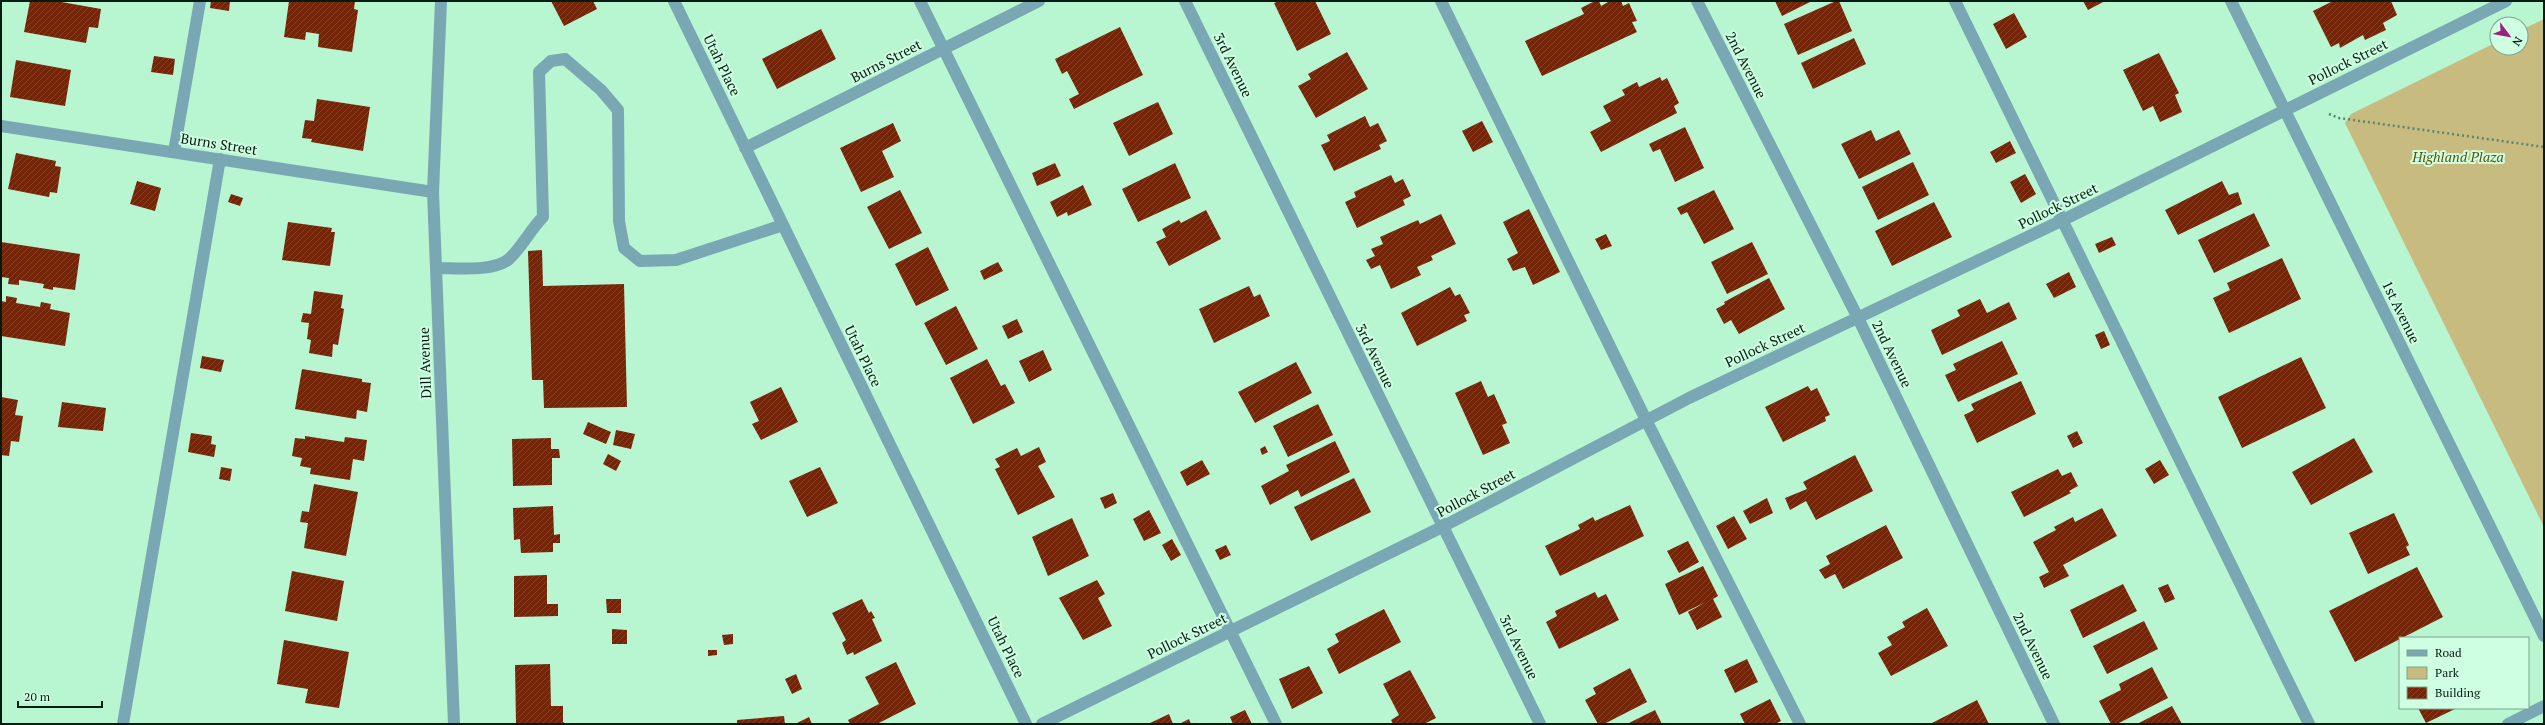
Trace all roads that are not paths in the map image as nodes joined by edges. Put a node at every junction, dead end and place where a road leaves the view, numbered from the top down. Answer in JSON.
{"nodes":[{"id":1,"x":200,"y":1,"type":"edge"},
{"id":2,"x":442,"y":1,"type":"edge"},
{"id":3,"x":674,"y":1,"type":"edge"},
{"id":4,"x":920,"y":1,"type":"edge"},
{"id":5,"x":1039,"y":1,"type":"edge"},
{"id":6,"x":1185,"y":1,"type":"edge"},
{"id":7,"x":1441,"y":1,"type":"edge"},
{"id":8,"x":1697,"y":1,"type":"edge"},
{"id":9,"x":1955,"y":1,"type":"edge"},
{"id":10,"x":2231,"y":1,"type":"edge"},
{"id":11,"x":2504,"y":1,"type":"edge"},
{"id":12,"x":943,"y":49,"type":"junction"},
{"id":13,"x":2285,"y":111,"type":"junction"},
{"id":14,"x":1,"y":126,"type":"edge"},
{"id":15,"x":746,"y":148,"type":"junction"},
{"id":16,"x":174,"y":152,"type":"junction"},
{"id":17,"x":220,"y":159,"type":"junction"},
{"id":18,"x":434,"y":192,"type":"junction"},
{"id":19,"x":2063,"y":220,"type":"junction"},
{"id":20,"x":783,"y":225,"type":"junction"},
{"id":21,"x":436,"y":268,"type":"junction"},
{"id":22,"x":1858,"y":318,"type":"junction"},
{"id":23,"x":1646,"y":420,"type":"junction"},
{"id":24,"x":1442,"y":527,"type":"junction"},
{"id":25,"x":1230,"y":632,"type":"junction"},
{"id":26,"x":2544,"y":636,"type":"edge"},
{"id":27,"x":2544,"y":706,"type":"edge"},
{"id":28,"x":124,"y":724,"type":"edge"},
{"id":29,"x":454,"y":724,"type":"edge"},
{"id":30,"x":1026,"y":724,"type":"edge"},
{"id":31,"x":1042,"y":724,"type":"edge"},
{"id":32,"x":1276,"y":724,"type":"edge"},
{"id":33,"x":1540,"y":724,"type":"edge"},
{"id":34,"x":1800,"y":724,"type":"edge"},
{"id":35,"x":2054,"y":724,"type":"edge"},
{"id":36,"x":2309,"y":724,"type":"edge"},
{"id":37,"x":2508,"y":724,"type":"edge"}],
"edges":[{"from":1,"to":16,"type":"street"},
{"from":2,"to":18,"type":"street","name":"Dill Avenue"},
{"from":3,"to":15,"type":"street","name":"Utah Place"},
{"from":4,"to":12,"type":"street"},
{"from":5,"to":12,"type":"street","name":"Burns Street"},
{"from":6,"to":24,"type":"street","name":"3rd Avenue"},
{"from":7,"to":23,"type":"street"},
{"from":8,"to":22,"type":"street","name":"2nd Avenue"},
{"from":9,"to":19,"type":"street"},
{"from":10,"to":13,"type":"street","name":"1st Avenue"},
{"from":11,"to":13,"type":"street","name":"Pollock Street"},
{"from":12,"to":15,"type":"street","name":"Burns Street"},
{"from":12,"to":25,"type":"street"},
{"from":13,"to":19,"type":"street","name":"Pollock Street"},
{"from":13,"to":26,"type":"street","name":"1st Avenue"},
{"from":14,"to":16,"type":"street","name":"Burns Street"},
{"from":15,"to":20,"type":"street","name":"Utah Place"},
{"from":16,"to":17,"type":"street","name":"Burns Street"},
{"from":17,"to":18,"type":"street","name":"Burns Street"},
{"from":17,"to":28,"type":"street"},
{"from":18,"to":21,"type":"street","name":"Dill Avenue"},
{"from":19,"to":22,"type":"street","name":"Pollock Street"},
{"from":19,"to":36,"type":"street"},
{"from":20,"to":21,"type":"street"},
{"from":20,"to":30,"type":"street","name":"Utah Place"},
{"from":21,"to":29,"type":"street","name":"Dill Avenue"},
{"from":22,"to":23,"type":"street","name":"Pollock Street"},
{"from":22,"to":35,"type":"street","name":"2nd Avenue"},
{"from":23,"to":24,"type":"street","name":"Pollock Street"},
{"from":23,"to":34,"type":"street"},
{"from":24,"to":25,"type":"street","name":"Pollock Street"},
{"from":24,"to":33,"type":"street","name":"3rd Avenue"},
{"from":25,"to":31,"type":"street","name":"Pollock Street"},
{"from":25,"to":32,"type":"street"},
{"from":27,"to":37,"type":"street"}]}
